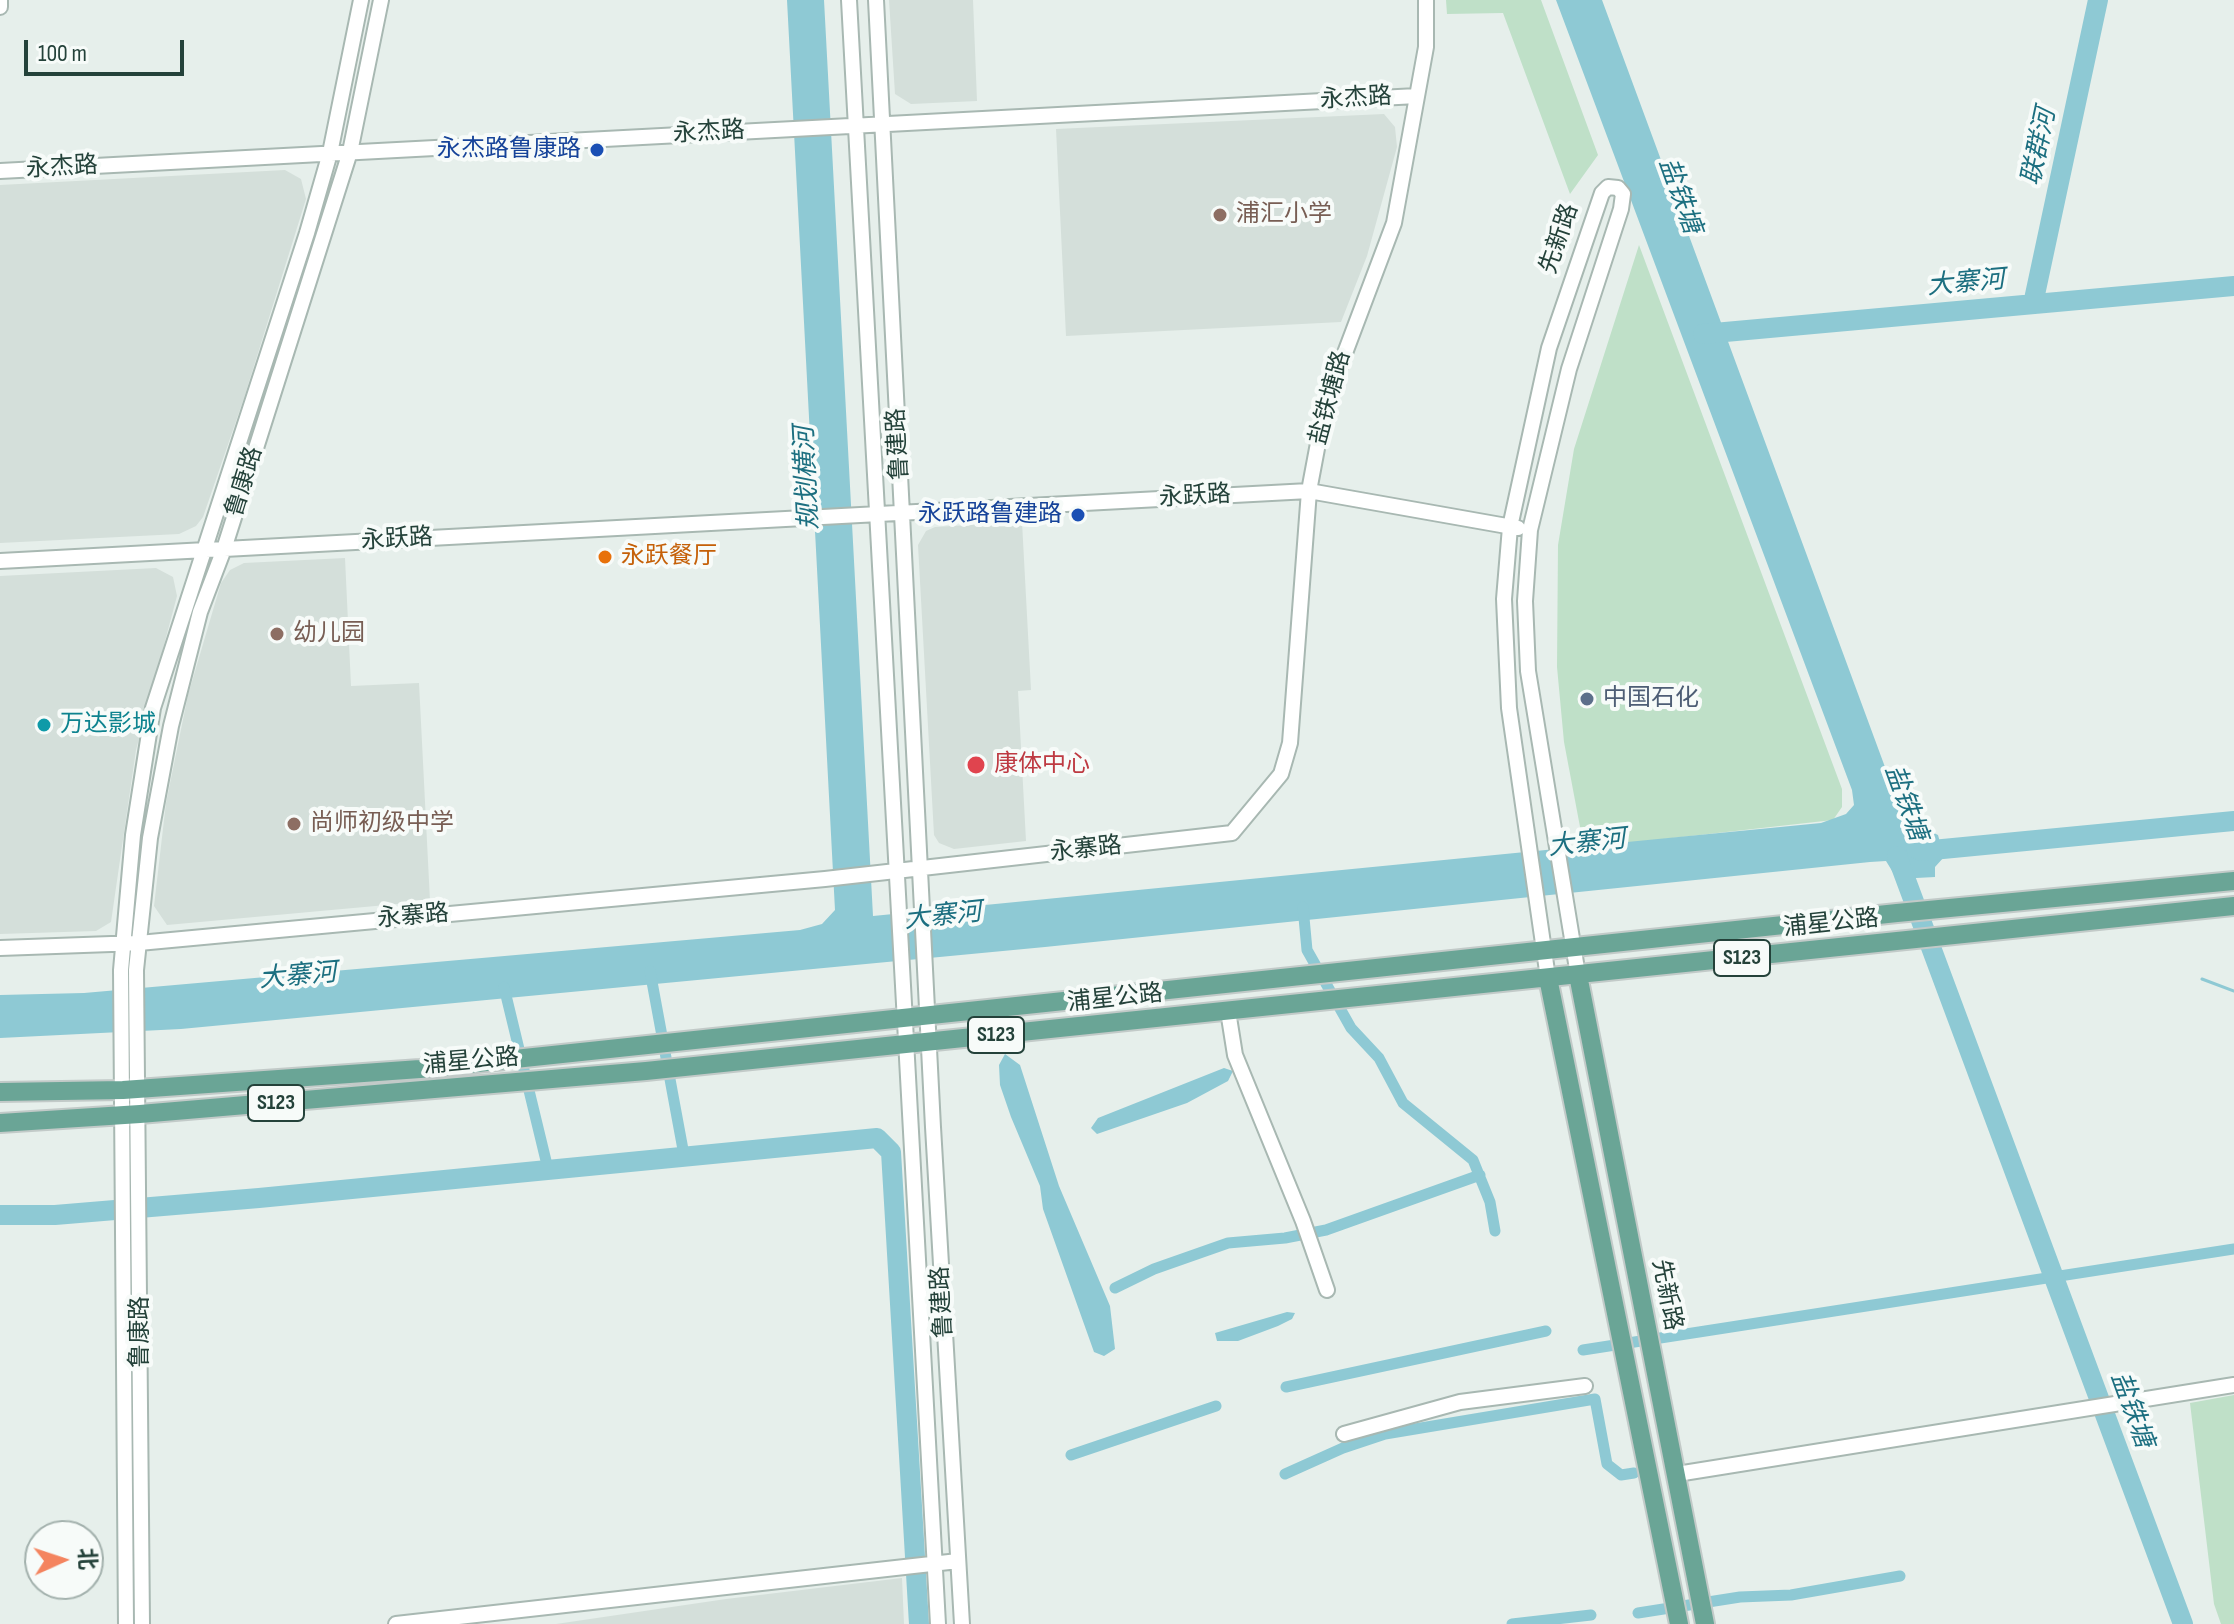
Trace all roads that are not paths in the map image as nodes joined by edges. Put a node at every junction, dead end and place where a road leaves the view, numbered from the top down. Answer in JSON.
{"nodes":[{"id":1,"x":0,"y":0,"type":"edge"},
{"id":2,"x":361,"y":0,"type":"edge"},
{"id":3,"x":381,"y":0,"type":"edge"},
{"id":4,"x":849,"y":0,"type":"edge"},
{"id":5,"x":876,"y":0,"type":"edge"},
{"id":6,"x":1426,"y":0,"type":"edge"},
{"id":7,"x":0,"y":7,"type":"edge"},
{"id":8,"x":1417,"y":96,"type":"junction"},
{"id":9,"x":883,"y":125,"type":"junction"},
{"id":10,"x":855,"y":126,"type":"junction"},
{"id":11,"x":350,"y":152,"type":"junction"},
{"id":12,"x":330,"y":153,"type":"junction"},
{"id":13,"x":0,"y":171,"type":"edge"},
{"id":14,"x":1309,"y":491,"type":"junction"},
{"id":15,"x":902,"y":514,"type":"junction"},
{"id":16,"x":876,"y":516,"type":"junction"},
{"id":17,"x":1510,"y":527,"type":"junction"},
{"id":18,"x":1530,"y":530,"type":"junction"},
{"id":19,"x":224,"y":549,"type":"junction"},
{"id":20,"x":203,"y":550,"type":"junction"},
{"id":21,"x":0,"y":561,"type":"edge"},
{"id":22,"x":1262,"y":800,"type":"joint"},
{"id":23,"x":921,"y":868,"type":"junction"},
{"id":24,"x":894,"y":871,"type":"junction"},
{"id":25,"x":2234,"y":881,"type":"edge"},
{"id":26,"x":2234,"y":906,"type":"edge"},
{"id":27,"x":139,"y":943,"type":"junction"},
{"id":28,"x":123,"y":944,"type":"junction"},
{"id":29,"x":1574,"y":947,"type":"junction"},
{"id":30,"x":0,"y":948,"type":"edge"},
{"id":31,"x":1544,"y":950,"type":"junction"},
{"id":32,"x":129,"y":970,"type":"junction"},
{"id":33,"x":1578,"y":975,"type":"junction"},
{"id":34,"x":1548,"y":978,"type":"junction"},
{"id":35,"x":1228,"y":1011,"type":"junction"},
{"id":36,"x":928,"y":1016,"type":"junction"},
{"id":37,"x":902,"y":1019,"type":"junction"},
{"id":38,"x":929,"y":1042,"type":"junction"},
{"id":39,"x":905,"y":1045,"type":"junction"},
{"id":40,"x":131,"y":1089,"type":"junction"},
{"id":41,"x":0,"y":1092,"type":"edge"},
{"id":42,"x":132,"y":1115,"type":"junction"},
{"id":43,"x":0,"y":1123,"type":"edge"},
{"id":44,"x":1327,"y":1290,"type":"dead end"},
{"id":45,"x":2234,"y":1385,"type":"edge"},
{"id":46,"x":1585,"y":1386,"type":"dead end"},
{"id":47,"x":1344,"y":1434,"type":"dead end"},
{"id":48,"x":1677,"y":1474,"type":"junction"},
{"id":49,"x":958,"y":1561,"type":"junction"},
{"id":50,"x":934,"y":1564,"type":"junction"},
{"id":51,"x":523,"y":1617,"type":"edge"},
{"id":52,"x":1679,"y":1622,"type":"edge"},
{"id":53,"x":126,"y":1624,"type":"edge"},
{"id":54,"x":142,"y":1624,"type":"edge"},
{"id":55,"x":396,"y":1624,"type":"edge"},
{"id":56,"x":938,"y":1624,"type":"edge"},
{"id":57,"x":962,"y":1624,"type":"edge"},
{"id":58,"x":1705,"y":1624,"type":"edge"}],
"edges":[{"from":1,"to":7,"type":"street"},
{"from":2,"to":12,"type":"street","name":"鲁康路"},
{"from":3,"to":11,"type":"street","name":"鲁康路"},
{"from":4,"to":10,"type":"street","name":"鲁建路"},
{"from":5,"to":9,"type":"street","name":"鲁建路"},
{"from":6,"to":8,"type":"street","name":"盐铁塘路"},
{"from":8,"to":9,"type":"street","name":"永杰路"},
{"from":8,"to":14,"type":"street","name":"盐铁塘路"},
{"from":9,"to":10,"type":"street","name":"永杰路"},
{"from":9,"to":15,"type":"street","name":"鲁建路"},
{"from":10,"to":11,"type":"street","name":"永杰路"},
{"from":10,"to":16,"type":"street","name":"鲁建路"},
{"from":11,"to":12,"type":"street","name":"永杰路"},
{"from":11,"to":19,"type":"street","name":"鲁康路"},
{"from":12,"to":13,"type":"street","name":"永杰路"},
{"from":12,"to":20,"type":"street","name":"鲁康路"},
{"from":14,"to":15,"type":"street","name":"永跃路"},
{"from":14,"to":17,"type":"street","name":"永跃路"},
{"from":14,"to":22,"type":"street","name":"盐铁塘路"},
{"from":15,"to":16,"type":"street","name":"永跃路"},
{"from":15,"to":23,"type":"street","name":"鲁建路"},
{"from":16,"to":19,"type":"street","name":"永跃路"},
{"from":16,"to":24,"type":"street","name":"鲁建路"},
{"from":17,"to":18,"type":"street","name":"永跃路"},
{"from":17,"to":18,"type":"street","name":"先新路"},
{"from":17,"to":31,"type":"street","name":"先新路"},
{"from":18,"to":29,"type":"street","name":"先新路"},
{"from":19,"to":20,"type":"street","name":"永跃路"},
{"from":19,"to":27,"type":"street","name":"鲁康路"},
{"from":20,"to":21,"type":"street","name":"永跃路"},
{"from":20,"to":28,"type":"street","name":"鲁康路"},
{"from":22,"to":23,"type":"street","name":"永寨路"},
{"from":23,"to":24,"type":"street","name":"永寨路"},
{"from":23,"to":36,"type":"street","name":"鲁建路"},
{"from":24,"to":27,"type":"street","name":"永寨路"},
{"from":24,"to":37,"type":"street","name":"鲁建路"},
{"from":25,"to":29,"type":"main road","name":"浦星公路","number":"S123"},
{"from":26,"to":33,"type":"main road","name":"浦星公路","number":"S123"},
{"from":27,"to":28,"type":"street","name":"永寨路"},
{"from":27,"to":32,"type":"street","name":"鲁康路"},
{"from":28,"to":30,"type":"street","name":"永寨路"},
{"from":28,"to":32,"type":"street","name":"鲁康路"},
{"from":29,"to":31,"type":"main road","name":"浦星公路","number":"S123"},
{"from":29,"to":33,"type":"street","name":"先新路"},
{"from":31,"to":34,"type":"street","name":"先新路"},
{"from":31,"to":36,"type":"main road","name":"浦星公路","number":"S123"},
{"from":32,"to":40,"type":"street","name":"鲁康路"},
{"from":33,"to":34,"type":"main road","name":"浦星公路","number":"S123"},
{"from":33,"to":48,"type":"main road","name":"先新路"},
{"from":34,"to":35,"type":"main road","name":"浦星公路","number":"S123"},
{"from":34,"to":52,"type":"main road"},
{"from":35,"to":38,"type":"main road","name":"浦星公路","number":"S123"},
{"from":35,"to":44,"type":"street"},
{"from":36,"to":37,"type":"main road","name":"浦星公路","number":"S123"},
{"from":36,"to":38,"type":"street","name":"鲁建路"},
{"from":37,"to":39,"type":"street","name":"鲁建路"},
{"from":37,"to":40,"type":"main road","name":"浦星公路","number":"S123"},
{"from":38,"to":39,"type":"main road","name":"浦星公路","number":"S123"},
{"from":38,"to":49,"type":"street","name":"鲁建路"},
{"from":39,"to":42,"type":"main road","name":"浦星公路","number":"S123"},
{"from":39,"to":50,"type":"street","name":"鲁建路"},
{"from":40,"to":41,"type":"main road","name":"浦星公路","number":"S123"},
{"from":40,"to":42,"type":"street","name":"鲁康路"},
{"from":42,"to":43,"type":"main road","name":"浦星公路","number":"S123"},
{"from":42,"to":53,"type":"street","name":"鲁康路"},
{"from":42,"to":54,"type":"street","name":"鲁康路"},
{"from":45,"to":48,"type":"street"},
{"from":46,"to":47,"type":"street"},
{"from":48,"to":58,"type":"main road","name":"先新路"},
{"from":49,"to":50,"type":"street"},
{"from":49,"to":57,"type":"street","name":"鲁建路"},
{"from":50,"to":51,"type":"street"},
{"from":50,"to":56,"type":"street","name":"鲁建路"},
{"from":51,"to":55,"type":"street"}]}
